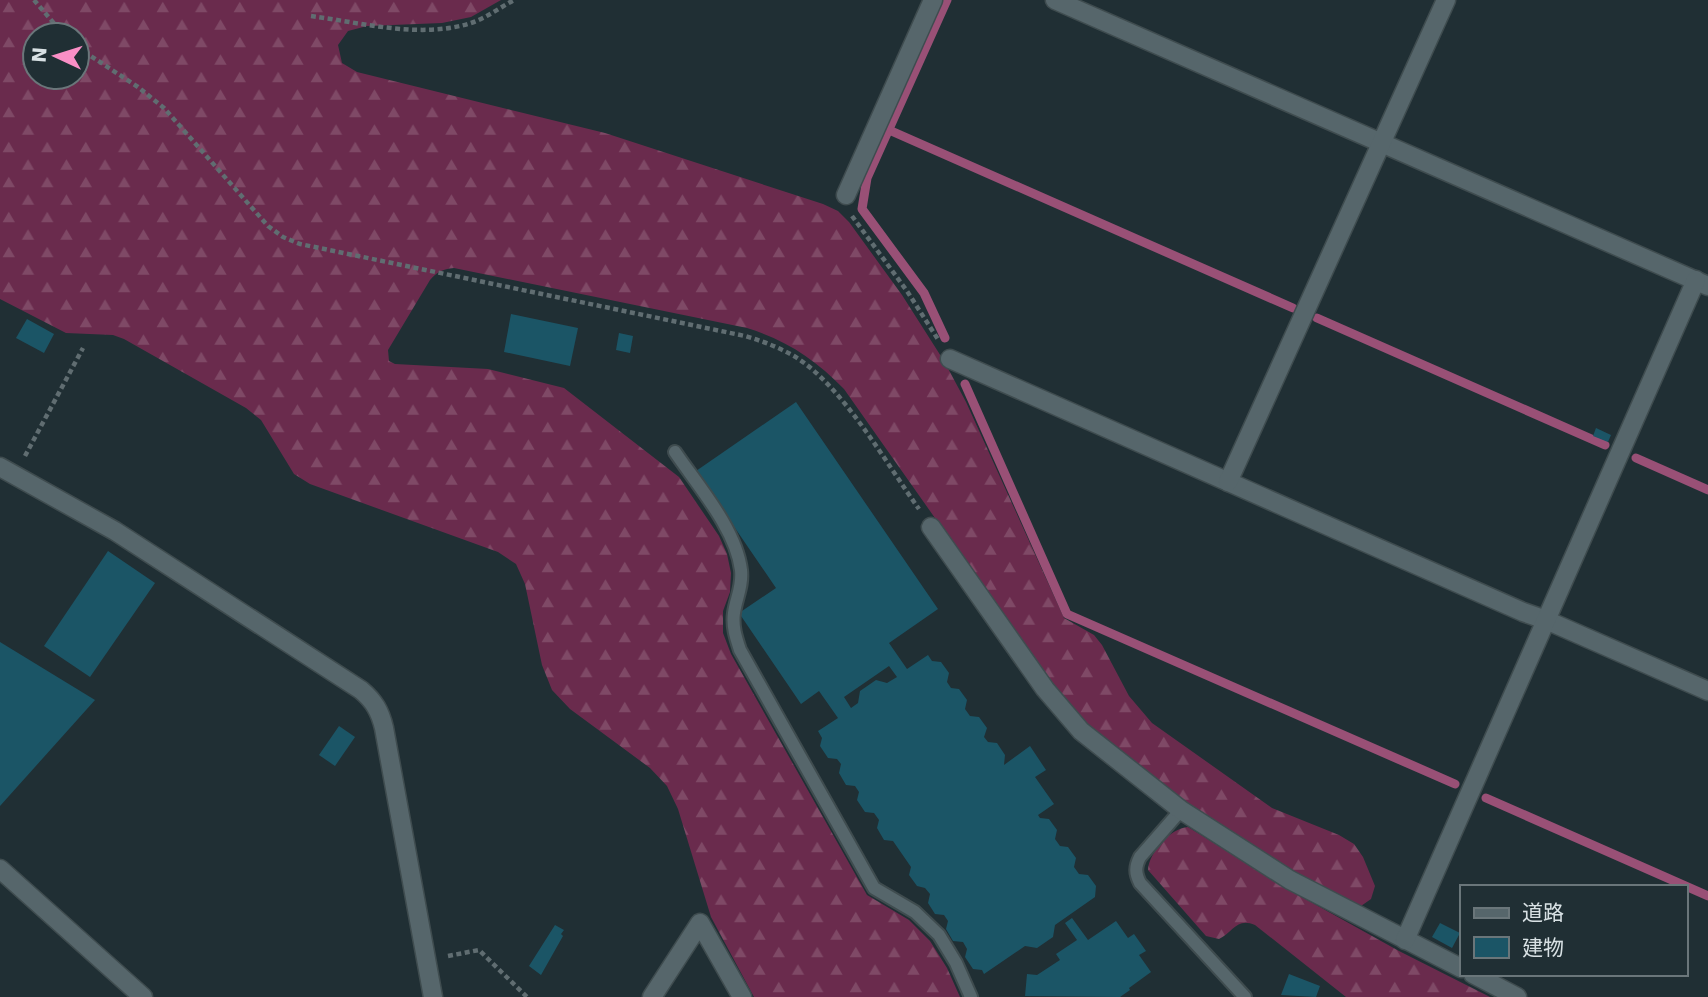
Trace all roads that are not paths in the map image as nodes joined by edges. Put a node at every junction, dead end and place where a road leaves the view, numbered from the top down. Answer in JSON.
{"nodes":[{"id":1,"x":933,"y":0,"type":"edge"},
{"id":2,"x":1055,"y":0,"type":"edge"},
{"id":3,"x":1446,"y":0,"type":"edge"},
{"id":4,"x":1382,"y":143,"type":"junction"},
{"id":5,"x":846,"y":195,"type":"road end"},
{"id":6,"x":1702,"y":283,"type":"edge"},
{"id":7,"x":950,"y":359,"type":"road end"},
{"id":8,"x":675,"y":452,"type":"dead end"},
{"id":9,"x":7,"y":471,"type":"edge"},
{"id":10,"x":1228,"y":482,"type":"junction"},
{"id":11,"x":931,"y":527,"type":"road end"},
{"id":12,"x":1546,"y":620,"type":"junction"},
{"id":13,"x":1708,"y":691,"type":"edge"},
{"id":14,"x":1181,"y":810,"type":"junction"},
{"id":15,"x":0,"y":869,"type":"edge"},
{"id":16,"x":1405,"y":940,"type":"junction"},
{"id":17,"x":1460,"y":968,"type":"edge"},
{"id":18,"x":1477,"y":976,"type":"edge"},
{"id":19,"x":143,"y":997,"type":"edge"},
{"id":20,"x":433,"y":997,"type":"edge"},
{"id":21,"x":652,"y":997,"type":"edge"},
{"id":22,"x":742,"y":997,"type":"edge"},
{"id":23,"x":971,"y":997,"type":"edge"},
{"id":24,"x":1245,"y":997,"type":"edge"},
{"id":25,"x":1517,"y":997,"type":"edge"}],
"edges":[{"from":1,"to":5,"type":"street"},
{"from":2,"to":4,"type":"street"},
{"from":3,"to":4,"type":"street"},
{"from":4,"to":6,"type":"street"},
{"from":4,"to":10,"type":"street"},
{"from":6,"to":12,"type":"street"},
{"from":7,"to":10,"type":"street"},
{"from":8,"to":23,"type":"lane"},
{"from":9,"to":20,"type":"street"},
{"from":10,"to":12,"type":"street"},
{"from":11,"to":14,"type":"street"},
{"from":12,"to":13,"type":"street"},
{"from":12,"to":16,"type":"street"},
{"from":14,"to":16,"type":"street"},
{"from":14,"to":24,"type":"lane"},
{"from":15,"to":19,"type":"street"},
{"from":16,"to":17,"type":"street"},
{"from":18,"to":25,"type":"street"},
{"from":21,"to":22,"type":"street"}]}
